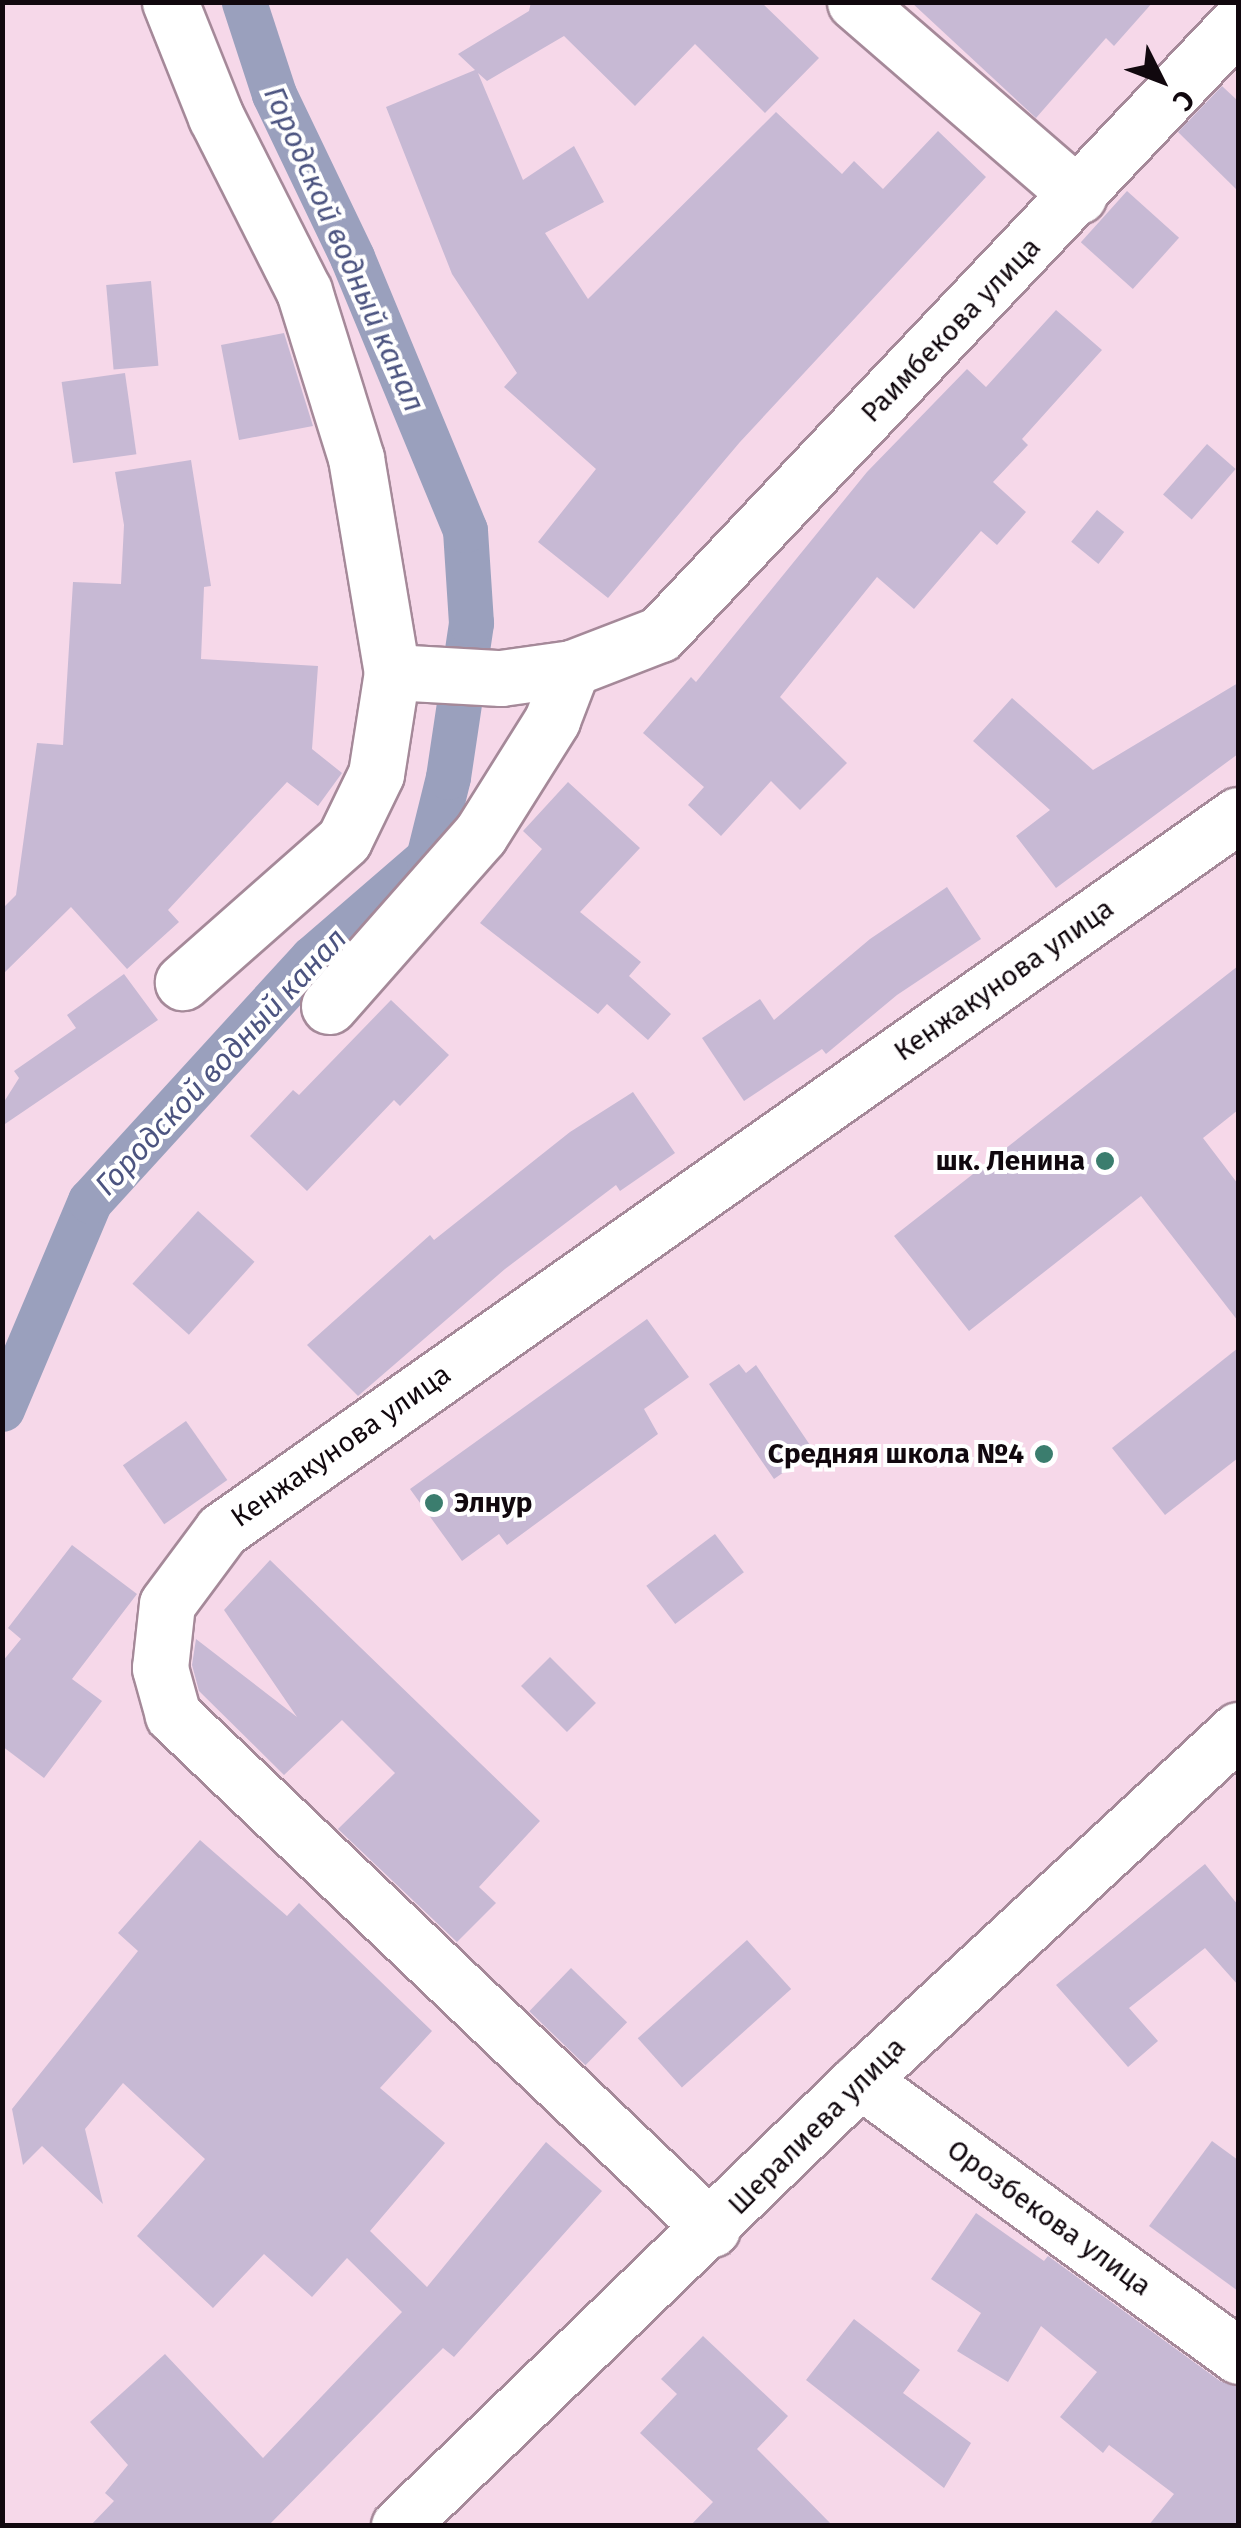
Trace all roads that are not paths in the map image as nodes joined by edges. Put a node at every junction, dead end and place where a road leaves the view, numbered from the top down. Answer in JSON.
{"nodes":[{"id":1,"x":170,"y":2,"type":"edge"},
{"id":2,"x":855,"y":2,"type":"edge"},
{"id":3,"x":1231,"y":46,"type":"edge"},
{"id":4,"x":1079,"y":196,"type":"junction"},
{"id":5,"x":572,"y":668,"type":"junction"},
{"id":6,"x":392,"y":672,"type":"junction"},
{"id":7,"x":1238,"y":816,"type":"edge"},
{"id":8,"x":183,"y":982,"type":"dead end"},
{"id":9,"x":330,"y":1006,"type":"dead end"},
{"id":10,"x":1238,"y":1730,"type":"edge"},
{"id":11,"x":860,"y":2080,"type":"junction"},
{"id":12,"x":712,"y":2229,"type":"junction"},
{"id":13,"x":1238,"y":2356,"type":"edge"},
{"id":14,"x":399,"y":2526,"type":"edge"}],
"edges":[{"from":1,"to":6,"type":"street"},
{"from":2,"to":4,"type":"street"},
{"from":3,"to":4,"type":"street","name":"Раимбекова улица"},
{"from":4,"to":5,"type":"street","name":"Раимбекова улица"},
{"from":5,"to":6,"type":"street"},
{"from":5,"to":9,"type":"street"},
{"from":6,"to":8,"type":"street"},
{"from":7,"to":12,"type":"street","name":"Кенжакунова улица"},
{"from":10,"to":11,"type":"street","name":"Шералиева улица"},
{"from":11,"to":12,"type":"street","name":"Шералиева улица"},
{"from":11,"to":13,"type":"street","name":"Орозбекова улица"},
{"from":12,"to":14,"type":"street","name":"Шералиева улица"}]}
